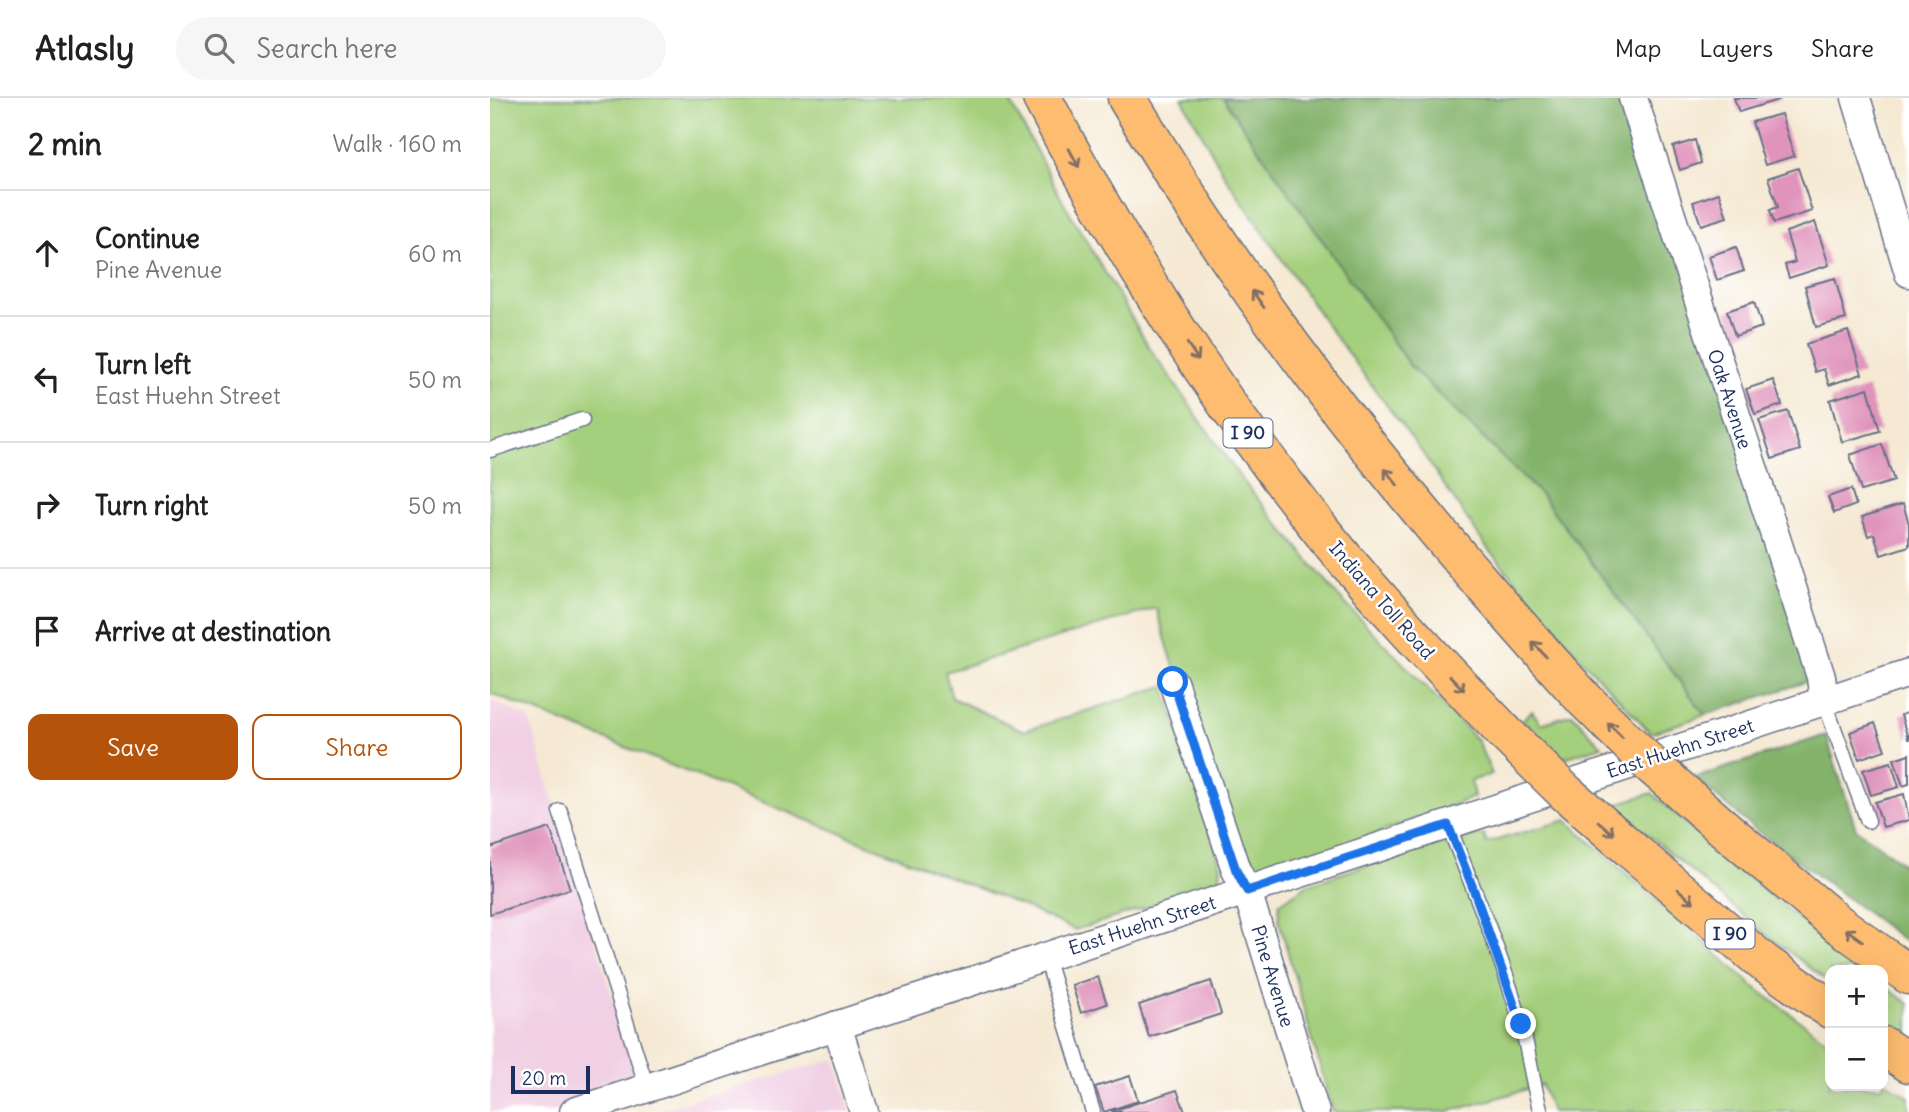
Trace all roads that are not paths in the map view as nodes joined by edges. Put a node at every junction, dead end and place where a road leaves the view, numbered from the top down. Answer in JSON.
{"nodes":[{"id":1,"x":1042,"y":98,"type":"edge"},
{"id":2,"x":1127,"y":98,"type":"edge"},
{"id":3,"x":1633,"y":98,"type":"edge"},
{"id":4,"x":1856,"y":98,"type":"edge"},
{"id":5,"x":1909,"y":273,"type":"edge"},
{"id":6,"x":582,"y":420,"type":"dead end"},
{"id":7,"x":490,"y":450,"type":"edge"},
{"id":8,"x":1909,"y":673,"type":"edge"},
{"id":9,"x":1173,"y":682,"type":"dead end"},
{"id":10,"x":1824,"y":701,"type":"junction"},
{"id":11,"x":560,"y":811,"type":"dead end"},
{"id":12,"x":1868,"y":821,"type":"dead end"},
{"id":13,"x":1448,"y":825,"type":"junction"},
{"id":14,"x":1247,"y":891,"type":"junction"},
{"id":15,"x":1046,"y":957,"type":"junction"},
{"id":16,"x":1909,"y":975,"type":"edge"},
{"id":17,"x":1825,"y":1005,"type":"edge"},
{"id":18,"x":837,"y":1025,"type":"junction"},
{"id":19,"x":1888,"y":1049,"type":"edge"},
{"id":20,"x":1909,"y":1063,"type":"edge"},
{"id":21,"x":634,"y":1098,"type":"edge"},
{"id":22,"x":574,"y":1112,"type":"edge"},
{"id":23,"x":864,"y":1112,"type":"edge"},
{"id":24,"x":1093,"y":1112,"type":"edge"},
{"id":25,"x":1315,"y":1112,"type":"edge"},
{"id":26,"x":1541,"y":1112,"type":"edge"}],
"edges":[{"from":1,"to":17,"type":"highway","name":"Indiana Toll Road","number":"I 90","one_way":true,"bridge":true},
{"from":16,"to":2,"type":"highway","one_way":true,"bridge":true},
{"from":3,"to":10,"type":"street","name":"Oak Avenue"},
{"from":4,"to":5,"type":"street"},
{"from":6,"to":7,"type":"lane"},
{"from":8,"to":10,"type":"street","name":"East Huehn Street"},
{"from":9,"to":14,"type":"street","name":"Pine Avenue"},
{"from":10,"to":12,"type":"lane"},
{"from":10,"to":13,"type":"street","name":"East Huehn Street"},
{"from":11,"to":21,"type":"lane"},
{"from":13,"to":14,"type":"street","name":"East Huehn Street"},
{"from":13,"to":26,"type":"lane"},
{"from":14,"to":15,"type":"street","name":"East Huehn Street"},
{"from":14,"to":25,"type":"street","name":"Pine Avenue"},
{"from":15,"to":18,"type":"street","name":"East Huehn Street"},
{"from":15,"to":24,"type":"lane"},
{"from":18,"to":21,"type":"street","name":"East Huehn Street"},
{"from":18,"to":23,"type":"street"},
{"from":19,"to":20,"type":"highway"},
{"from":21,"to":22,"type":"street","name":"East Huehn Street"}]}
